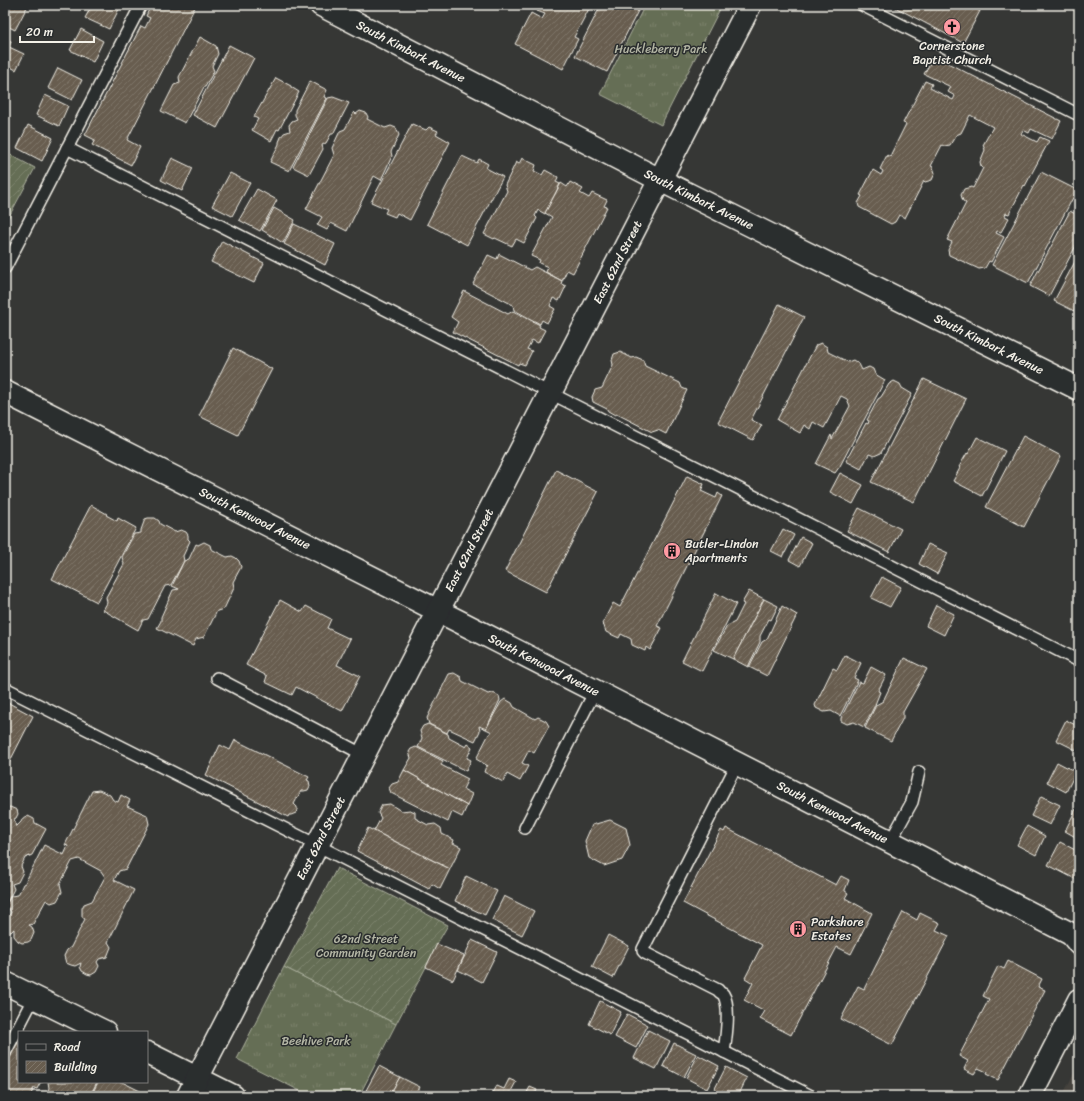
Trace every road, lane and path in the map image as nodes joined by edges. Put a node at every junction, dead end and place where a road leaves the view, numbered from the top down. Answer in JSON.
{"nodes":[{"id":1,"x":141,"y":5,"type":"edge"},
{"id":2,"x":321,"y":5,"type":"edge"},
{"id":3,"x":750,"y":5,"type":"edge"},
{"id":4,"x":862,"y":5,"type":"edge"},
{"id":5,"x":1079,"y":115,"type":"edge"},
{"id":6,"x":67,"y":148,"type":"junction"},
{"id":7,"x":660,"y":180,"type":"junction"},
{"id":8,"x":5,"y":268,"type":"edge"},
{"id":9,"x":1079,"y":389,"type":"edge"},
{"id":10,"x":5,"y":392,"type":"edge"},
{"id":11,"x":550,"y":393,"type":"junction"},
{"id":12,"x":438,"y":611,"type":"junction"},
{"id":13,"x":1079,"y":661,"type":"edge"},
{"id":14,"x":217,"y":678,"type":"dead end"},
{"id":15,"x":5,"y":688,"type":"edge"},
{"id":16,"x":595,"y":691,"type":"junction"},
{"id":17,"x":364,"y":754,"type":"junction"},
{"id":18,"x":737,"y":764,"type":"junction"},
{"id":19,"x":920,"y":772,"type":"dead end"},
{"id":20,"x":525,"y":828,"type":"dead end"},
{"id":21,"x":890,"y":842,"type":"junction"},
{"id":22,"x":317,"y":845,"type":"junction"},
{"id":23,"x":1079,"y":944,"type":"edge"},
{"id":24,"x":5,"y":982,"type":"edge"},
{"id":25,"x":34,"y":997,"type":"junction"},
{"id":26,"x":1079,"y":1000,"type":"edge"},
{"id":27,"x":103,"y":1031,"type":"edge"},
{"id":28,"x":724,"y":1052,"type":"junction"},
{"id":29,"x":5,"y":1053,"type":"edge"},
{"id":30,"x":148,"y":1054,"type":"edge"},
{"id":31,"x":193,"y":1087,"type":"edge"},
{"id":32,"x":233,"y":1096,"type":"edge"},
{"id":33,"x":811,"y":1096,"type":"edge"},
{"id":34,"x":1030,"y":1096,"type":"edge"}],
"edges":[{"from":1,"to":6,"type":"lane"},
{"from":2,"to":7,"type":"street","name":"South Kimbark Avenue"},
{"from":3,"to":7,"type":"street","name":"East 62nd Street"},
{"from":4,"to":5,"type":"lane"},
{"from":6,"to":8,"type":"lane"},
{"from":6,"to":11,"type":"lane"},
{"from":7,"to":9,"type":"street","name":"South Kimbark Avenue"},
{"from":7,"to":11,"type":"street","name":"East 62nd Street"},
{"from":10,"to":12,"type":"street","name":"South Kenwood Avenue"},
{"from":11,"to":12,"type":"street","name":"East 62nd Street"},
{"from":11,"to":13,"type":"lane"},
{"from":12,"to":16,"type":"street","name":"South Kenwood Avenue"},
{"from":12,"to":17,"type":"street","name":"East 62nd Street"},
{"from":14,"to":17,"type":"lane"},
{"from":15,"to":22,"type":"lane"},
{"from":16,"to":18,"type":"street","name":"South Kenwood Avenue"},
{"from":16,"to":20,"type":"lane"},
{"from":17,"to":22,"type":"street","name":"East 62nd Street"},
{"from":18,"to":21,"type":"street","name":"South Kenwood Avenue"},
{"from":18,"to":28,"type":"lane"},
{"from":19,"to":21,"type":"lane"},
{"from":21,"to":23,"type":"street","name":"South Kenwood Avenue"},
{"from":22,"to":28,"type":"lane"},
{"from":22,"to":31,"type":"street","name":"East 62nd Street"},
{"from":24,"to":25,"type":"street"},
{"from":25,"to":27,"type":"street"},
{"from":25,"to":29,"type":"lane"},
{"from":26,"to":34,"type":"street"},
{"from":28,"to":33,"type":"lane"},
{"from":30,"to":31,"type":"street"},
{"from":31,"to":32,"type":"street"}]}
